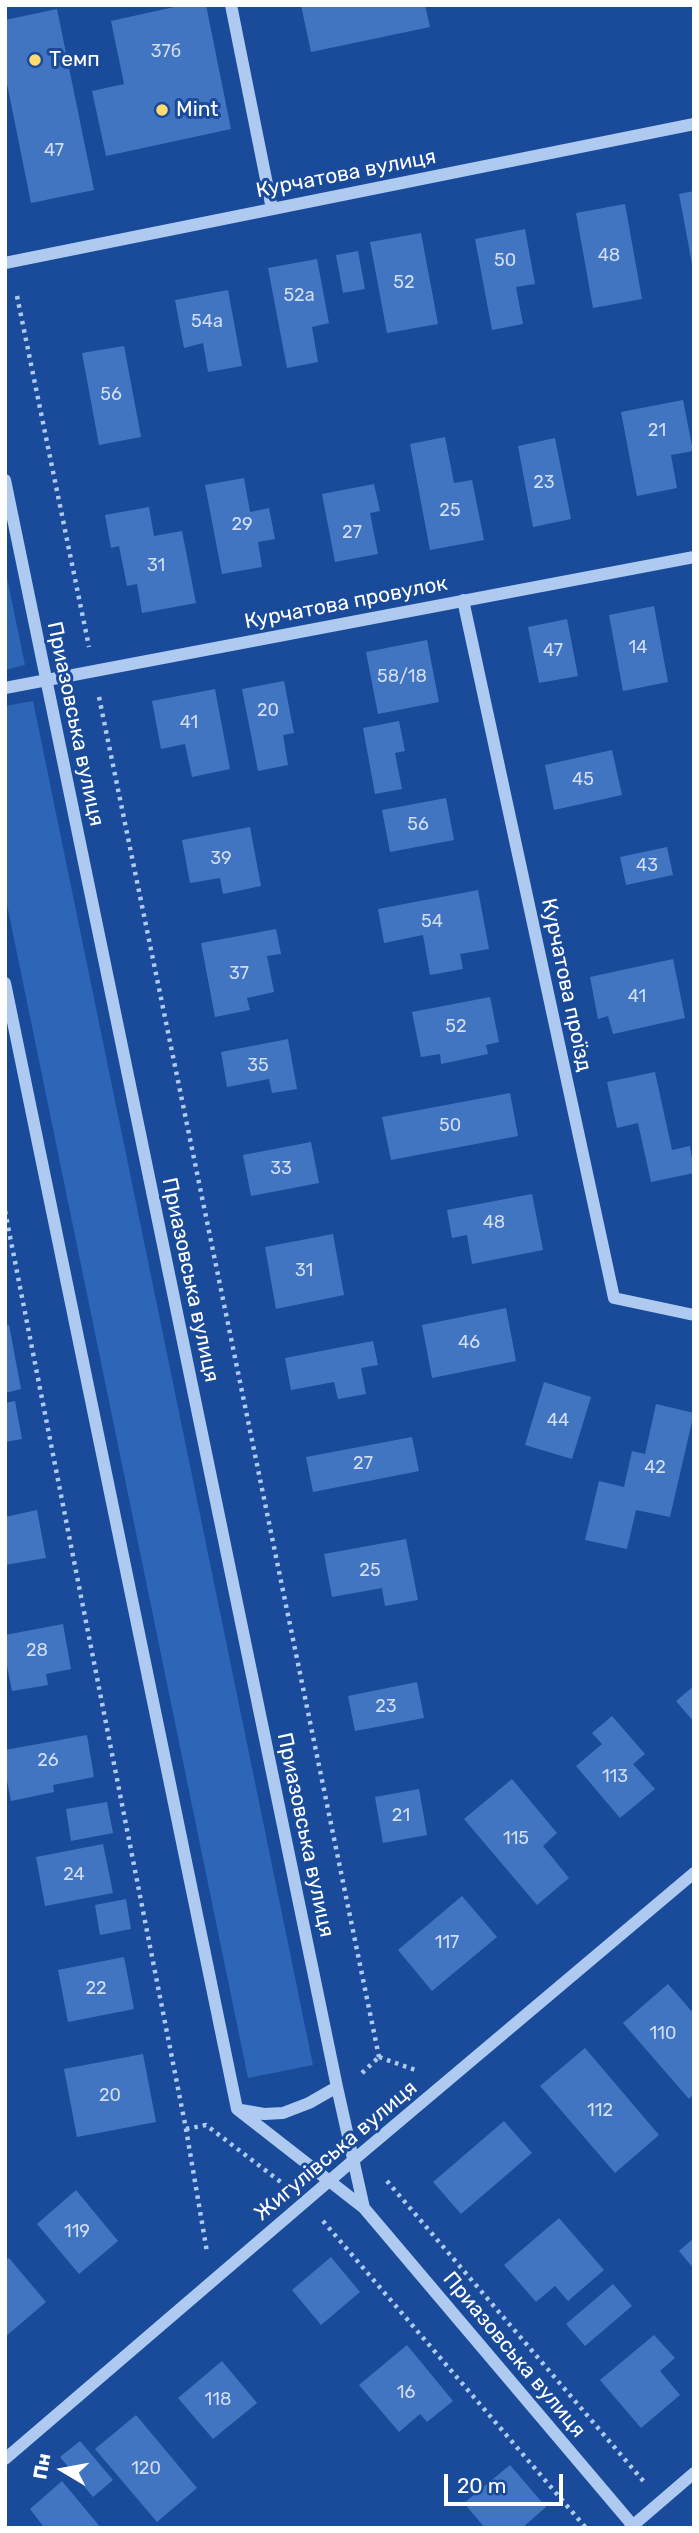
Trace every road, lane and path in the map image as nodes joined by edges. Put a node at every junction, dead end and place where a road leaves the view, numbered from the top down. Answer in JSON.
{"nodes":[{"id":1,"x":231,"y":5,"type":"edge"},
{"id":2,"x":694,"y":124,"type":"edge"},
{"id":3,"x":272,"y":209,"type":"junction"},
{"id":4,"x":5,"y":263,"type":"edge"},
{"id":5,"x":18,"y":296,"type":"dead end"},
{"id":6,"x":5,"y":480,"type":"edge"},
{"id":7,"x":694,"y":557,"type":"edge"},
{"id":8,"x":463,"y":600,"type":"junction"},
{"id":9,"x":94,"y":671,"type":"junction"},
{"id":10,"x":47,"y":680,"type":"junction"},
{"id":11,"x":5,"y":688,"type":"edge"},
{"id":12,"x":5,"y":983,"type":"edge"},
{"id":13,"x":5,"y":1211,"type":"edge"},
{"id":14,"x":694,"y":1315,"type":"edge"},
{"id":15,"x":694,"y":1873,"type":"edge"},
{"id":16,"x":379,"y":2057,"type":"junction"},
{"id":17,"x":362,"y":2071,"type":"dead end"},
{"id":18,"x":448,"y":2081,"type":"junction"},
{"id":19,"x":337,"y":2087,"type":"junction"},
{"id":20,"x":237,"y":2109,"type":"junction"},
{"id":21,"x":186,"y":2129,"type":"junction"},
{"id":22,"x":358,"y":2156,"type":"junction"},
{"id":23,"x":329,"y":2181,"type":"junction"},
{"id":24,"x":306,"y":2201,"type":"junction"},
{"id":25,"x":364,"y":2208,"type":"junction"},
{"id":26,"x":212,"y":2282,"type":"junction"},
{"id":27,"x":5,"y":2459,"type":"edge"},
{"id":28,"x":694,"y":2473,"type":"edge"},
{"id":29,"x":661,"y":2501,"type":"junction"},
{"id":30,"x":633,"y":2527,"type":"edge"},
{"id":31,"x":586,"y":2528,"type":"edge"}],
"edges":[{"from":1,"to":3,"type":"street"},
{"from":2,"to":3,"type":"street","name":"Курчатова вулиця"},
{"from":3,"to":4,"type":"street","name":"Курчатова вулиця"},
{"from":5,"to":9,"type":"path"},
{"from":6,"to":10,"type":"street","name":"Приазовська вулиця"},
{"from":7,"to":8,"type":"street","name":"Курчатова провулок"},
{"from":8,"to":9,"type":"street","name":"Курчатова провулок"},
{"from":8,"to":14,"type":"street","name":"Курчатова проїзд"},
{"from":9,"to":10,"type":"street","name":"Курчатова провулок"},
{"from":9,"to":16,"type":"path"},
{"from":10,"to":11,"type":"street","name":"Курчатова провулок"},
{"from":10,"to":19,"type":"street","name":"Приазовська вулиця"},
{"from":12,"to":20,"type":"street"},
{"from":13,"to":21,"type":"path"},
{"from":15,"to":18,"type":"street","name":"Жигулівська вулиця"},
{"from":16,"to":17,"type":"path"},
{"from":16,"to":18,"type":"path"},
{"from":18,"to":22,"type":"street","name":"Жигулівська вулиця"},
{"from":19,"to":20,"type":"street"},
{"from":19,"to":22,"type":"street","name":"Приазовська вулиця"},
{"from":20,"to":23,"type":"street","name":"Приазовська вулиця"},
{"from":21,"to":24,"type":"path"},
{"from":21,"to":26,"type":"path"},
{"from":22,"to":23,"type":"street","name":"Жигулівська вулиця"},
{"from":22,"to":25,"type":"street","name":"Приазовська вулиця"},
{"from":22,"to":29,"type":"path"},
{"from":23,"to":24,"type":"street","name":"Жигулівська вулиця"},
{"from":23,"to":25,"type":"street","name":"Приазовська вулиця"},
{"from":24,"to":26,"type":"street","name":"Жигулівська вулиця"},
{"from":24,"to":31,"type":"path"},
{"from":25,"to":30,"type":"street","name":"Приазовська вулиця"},
{"from":26,"to":27,"type":"street","name":"Жигулівська вулиця"},
{"from":28,"to":29,"type":"street"},
{"from":29,"to":30,"type":"street"}]}
